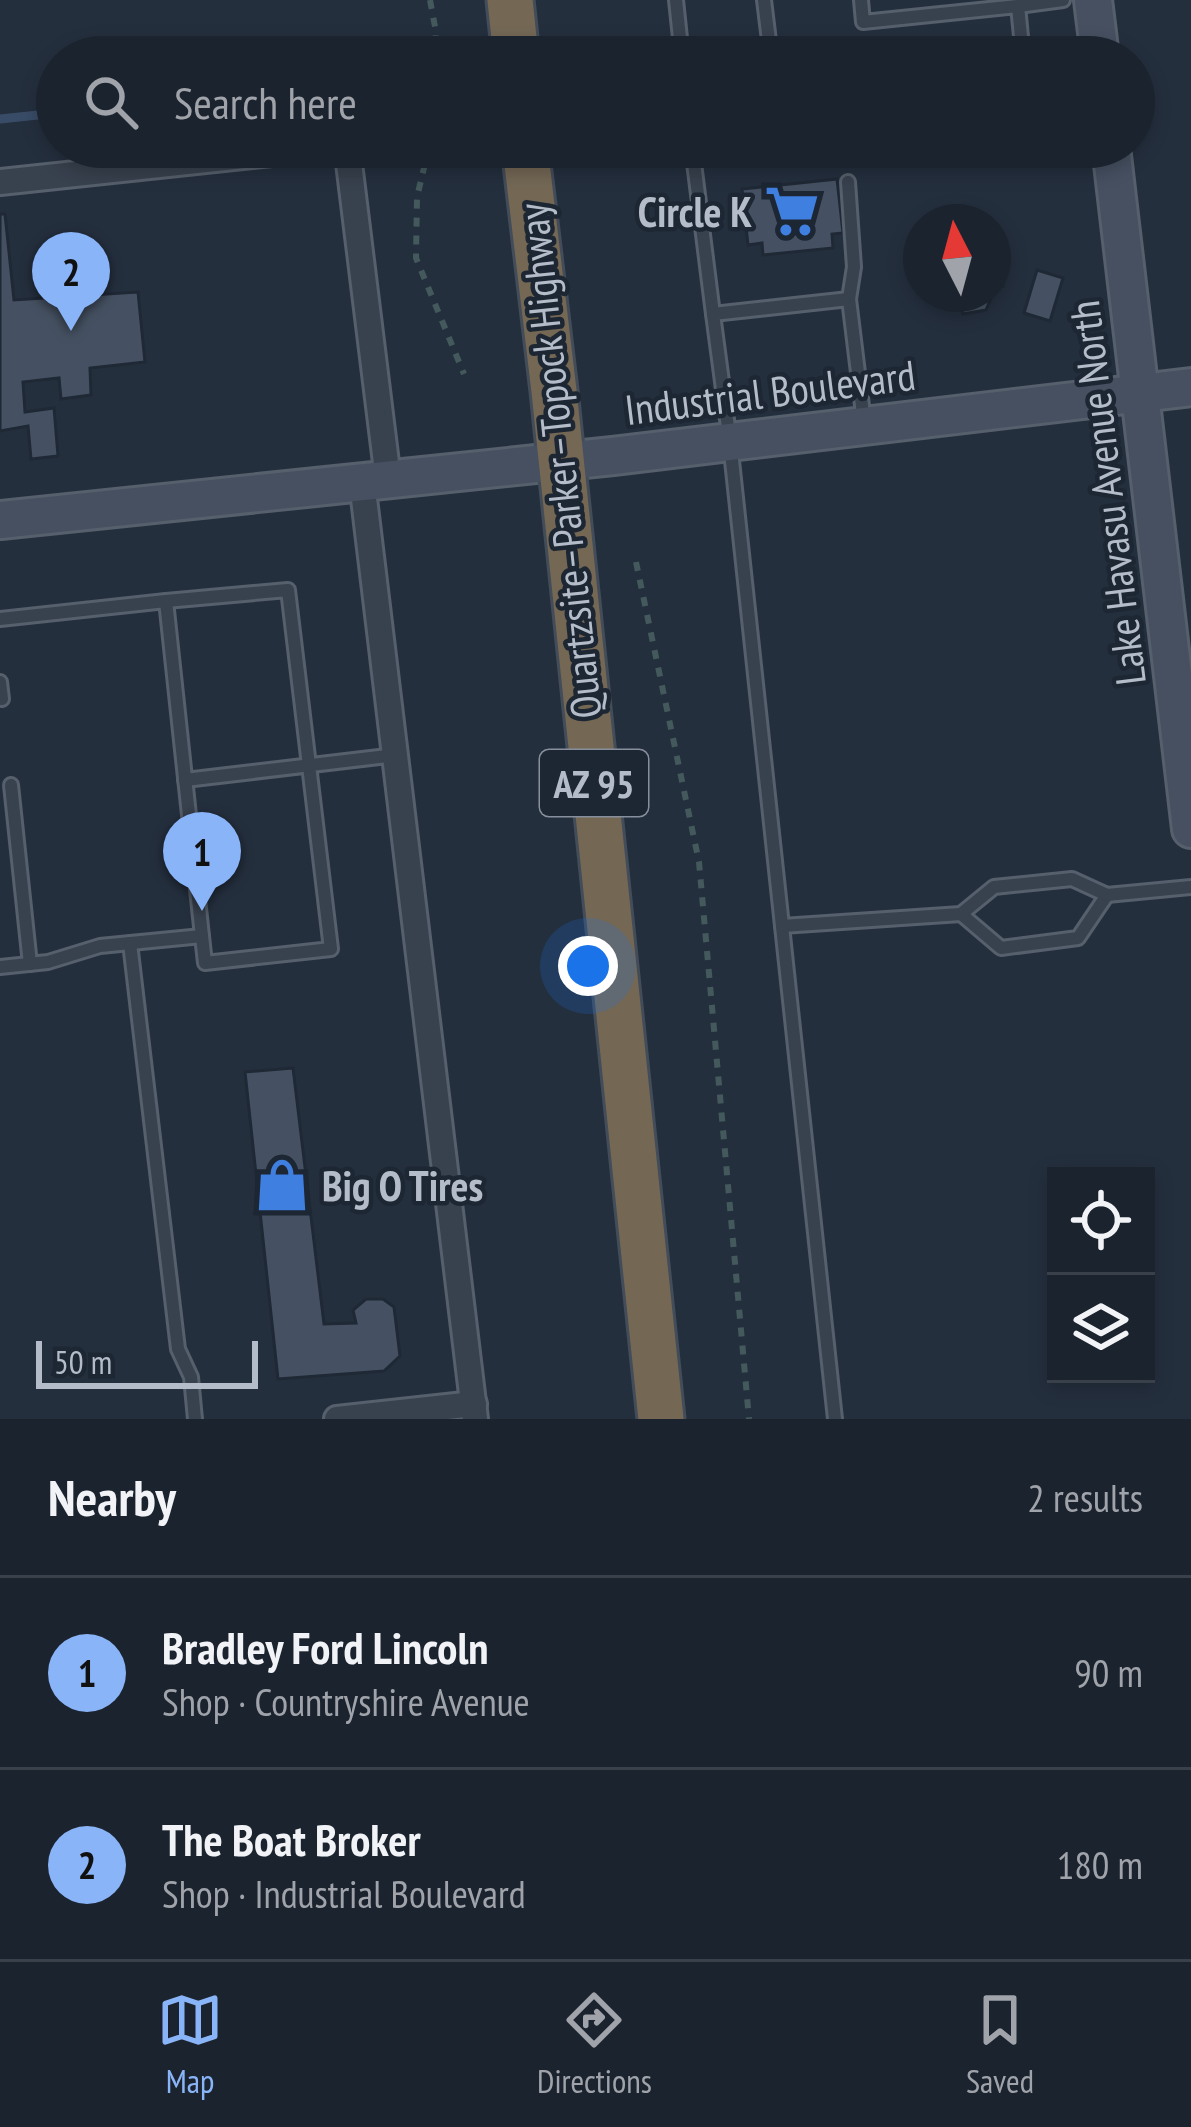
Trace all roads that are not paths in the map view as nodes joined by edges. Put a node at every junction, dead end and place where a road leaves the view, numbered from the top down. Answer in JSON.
{"nodes":[{"id":1,"x":509,"y":0,"type":"edge"},
{"id":2,"x":676,"y":0,"type":"edge"},
{"id":3,"x":764,"y":0,"type":"edge"},
{"id":4,"x":861,"y":0,"type":"edge"},
{"id":5,"x":1064,"y":0,"type":"edge"},
{"id":6,"x":1093,"y":0,"type":"edge"},
{"id":7,"x":1018,"y":6,"type":"junction"},
{"id":8,"x":513,"y":36,"type":"edge"},
{"id":9,"x":680,"y":36,"type":"edge"},
{"id":10,"x":768,"y":36,"type":"edge"},
{"id":11,"x":1021,"y":36,"type":"edge"},
{"id":12,"x":1097,"y":36,"type":"edge"},
{"id":13,"x":131,"y":168,"type":"edge"},
{"id":14,"x":349,"y":168,"type":"edge"},
{"id":15,"x":527,"y":168,"type":"edge"},
{"id":16,"x":695,"y":168,"type":"edge"},
{"id":17,"x":1114,"y":168,"type":"edge"},
{"id":18,"x":0,"y":182,"type":"edge"},
{"id":19,"x":848,"y":182,"type":"dead end"},
{"id":20,"x":849,"y":299,"type":"junction"},
{"id":21,"x":713,"y":314,"type":"junction"},
{"id":22,"x":1191,"y":387,"type":"edge"},
{"id":23,"x":1142,"y":392,"type":"junction"},
{"id":24,"x":865,"y":427,"type":"junction"},
{"id":25,"x":730,"y":442,"type":"junction"},
{"id":26,"x":560,"y":461,"type":"junction"},
{"id":27,"x":375,"y":481,"type":"junction"},
{"id":28,"x":0,"y":520,"type":"edge"},
{"id":29,"x":166,"y":601,"type":"junction"},
{"id":30,"x":0,"y":619,"type":"edge"},
{"id":31,"x":0,"y":682,"type":"edge"},
{"id":32,"x":2,"y":699,"type":"edge"},
{"id":33,"x":395,"y":754,"type":"junction"},
{"id":34,"x":308,"y":764,"type":"junction"},
{"id":35,"x":185,"y":780,"type":"junction"},
{"id":36,"x":11,"y":785,"type":"dead end"},
{"id":37,"x":1191,"y":829,"type":"edge"},
{"id":38,"x":1191,"y":887,"type":"edge"},
{"id":39,"x":1107,"y":895,"type":"junction"},
{"id":40,"x":961,"y":914,"type":"junction"},
{"id":41,"x":782,"y":926,"type":"junction"},
{"id":42,"x":202,"y":936,"type":"junction"},
{"id":43,"x":130,"y":943,"type":"junction"},
{"id":44,"x":30,"y":964,"type":"junction"},
{"id":45,"x":0,"y":967,"type":"edge"},
{"id":46,"x":474,"y":1411,"type":"edge"},
{"id":47,"x":195,"y":1419,"type":"edge"},
{"id":48,"x":337,"y":1419,"type":"edge"},
{"id":49,"x":661,"y":1419,"type":"edge"},
{"id":50,"x":835,"y":1419,"type":"edge"}],
"edges":[{"from":1,"to":8,"type":"highway"},
{"from":2,"to":9,"type":"lane"},
{"from":3,"to":10,"type":"lane"},
{"from":4,"to":7,"type":"lane"},
{"from":5,"to":7,"type":"lane"},
{"from":6,"to":12,"type":"street"},
{"from":7,"to":11,"type":"lane"},
{"from":13,"to":18,"type":"street"},
{"from":14,"to":27,"type":"street"},
{"from":15,"to":26,"type":"highway","name":"Quartzsite–Parker–Topock Highway","number":"AZ 95"},
{"from":16,"to":21,"type":"lane"},
{"from":17,"to":23,"type":"street","name":"Lake Havasu Avenue North"},
{"from":19,"to":20,"type":"lane"},
{"from":20,"to":21,"type":"lane"},
{"from":20,"to":24,"type":"lane"},
{"from":21,"to":25,"type":"lane"},
{"from":22,"to":23,"type":"street","name":"Industrial Boulevard"},
{"from":23,"to":24,"type":"street","name":"Industrial Boulevard"},
{"from":23,"to":37,"type":"street","name":"Lake Havasu Avenue North"},
{"from":24,"to":25,"type":"street","name":"Industrial Boulevard"},
{"from":25,"to":26,"type":"street","name":"Industrial Boulevard"},
{"from":25,"to":41,"type":"lane"},
{"from":26,"to":27,"type":"street","name":"Industrial Boulevard"},
{"from":26,"to":49,"type":"highway","name":"Quartzsite–Parker–Topock Highway","number":"AZ 95"},
{"from":27,"to":28,"type":"street","name":"Industrial Boulevard"},
{"from":27,"to":33,"type":"street"},
{"from":29,"to":30,"type":"lane"},
{"from":29,"to":34,"type":"lane"},
{"from":29,"to":35,"type":"lane"},
{"from":31,"to":32,"type":"lane"},
{"from":33,"to":34,"type":"lane"},
{"from":33,"to":46,"type":"street"},
{"from":34,"to":35,"type":"lane"},
{"from":34,"to":42,"type":"lane"},
{"from":35,"to":42,"type":"lane"},
{"from":36,"to":44,"type":"lane"},
{"from":38,"to":39,"type":"lane"},
{"from":39,"to":40,"type":"lane"},
{"from":39,"to":40,"type":"lane"},
{"from":40,"to":41,"type":"lane"},
{"from":41,"to":50,"type":"lane"},
{"from":42,"to":43,"type":"lane"},
{"from":43,"to":44,"type":"lane"},
{"from":43,"to":47,"type":"lane"},
{"from":44,"to":45,"type":"lane"},
{"from":46,"to":48,"type":"street"}]}
